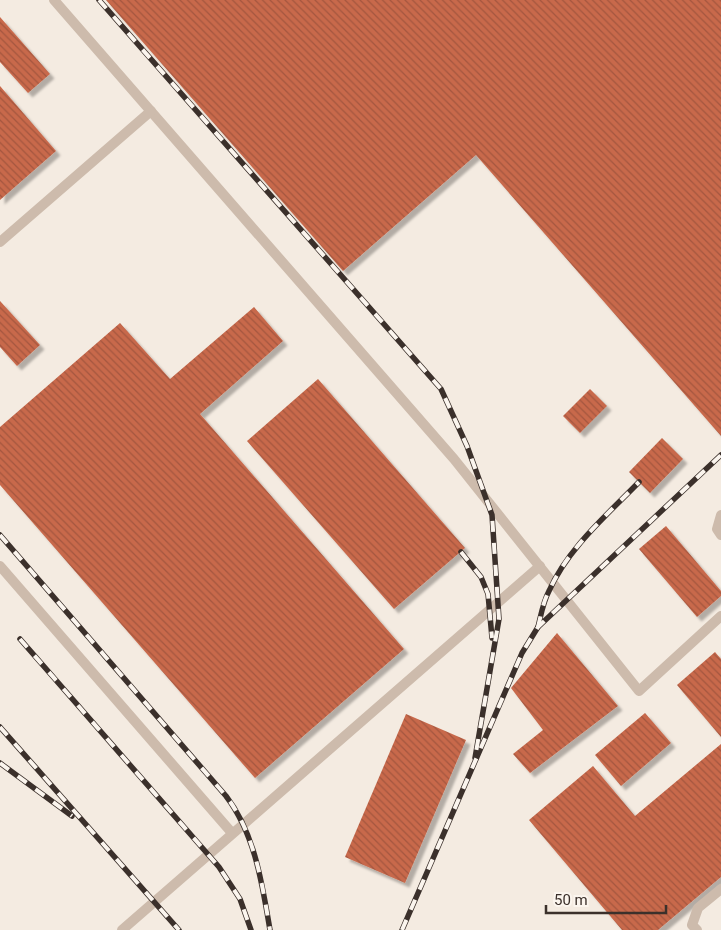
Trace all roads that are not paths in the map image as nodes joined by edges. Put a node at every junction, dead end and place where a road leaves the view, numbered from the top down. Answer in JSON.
{"nodes":[{"id":1,"x":54,"y":0,"type":"edge"},
{"id":2,"x":151,"y":112,"type":"junction"},
{"id":3,"x":0,"y":242,"type":"edge"},
{"id":4,"x":721,"y":515,"type":"edge"},
{"id":5,"x":721,"y":535,"type":"edge"},
{"id":6,"x":0,"y":566,"type":"edge"},
{"id":7,"x":540,"y":566,"type":"junction"},
{"id":8,"x":721,"y":616,"type":"edge"},
{"id":9,"x":232,"y":834,"type":"junction"},
{"id":10,"x":721,"y":889,"type":"edge"},
{"id":11,"x":122,"y":930,"type":"edge"},
{"id":12,"x":697,"y":930,"type":"edge"}],
"edges":[{"from":1,"to":2,"type":"lane"},
{"from":2,"to":3,"type":"lane"},
{"from":2,"to":7,"type":"lane"},
{"from":4,"to":5,"type":"lane"},
{"from":6,"to":9,"type":"lane"},
{"from":7,"to":8,"type":"lane"},
{"from":7,"to":9,"type":"lane"},
{"from":9,"to":11,"type":"lane"},
{"from":10,"to":12,"type":"lane"}]}
